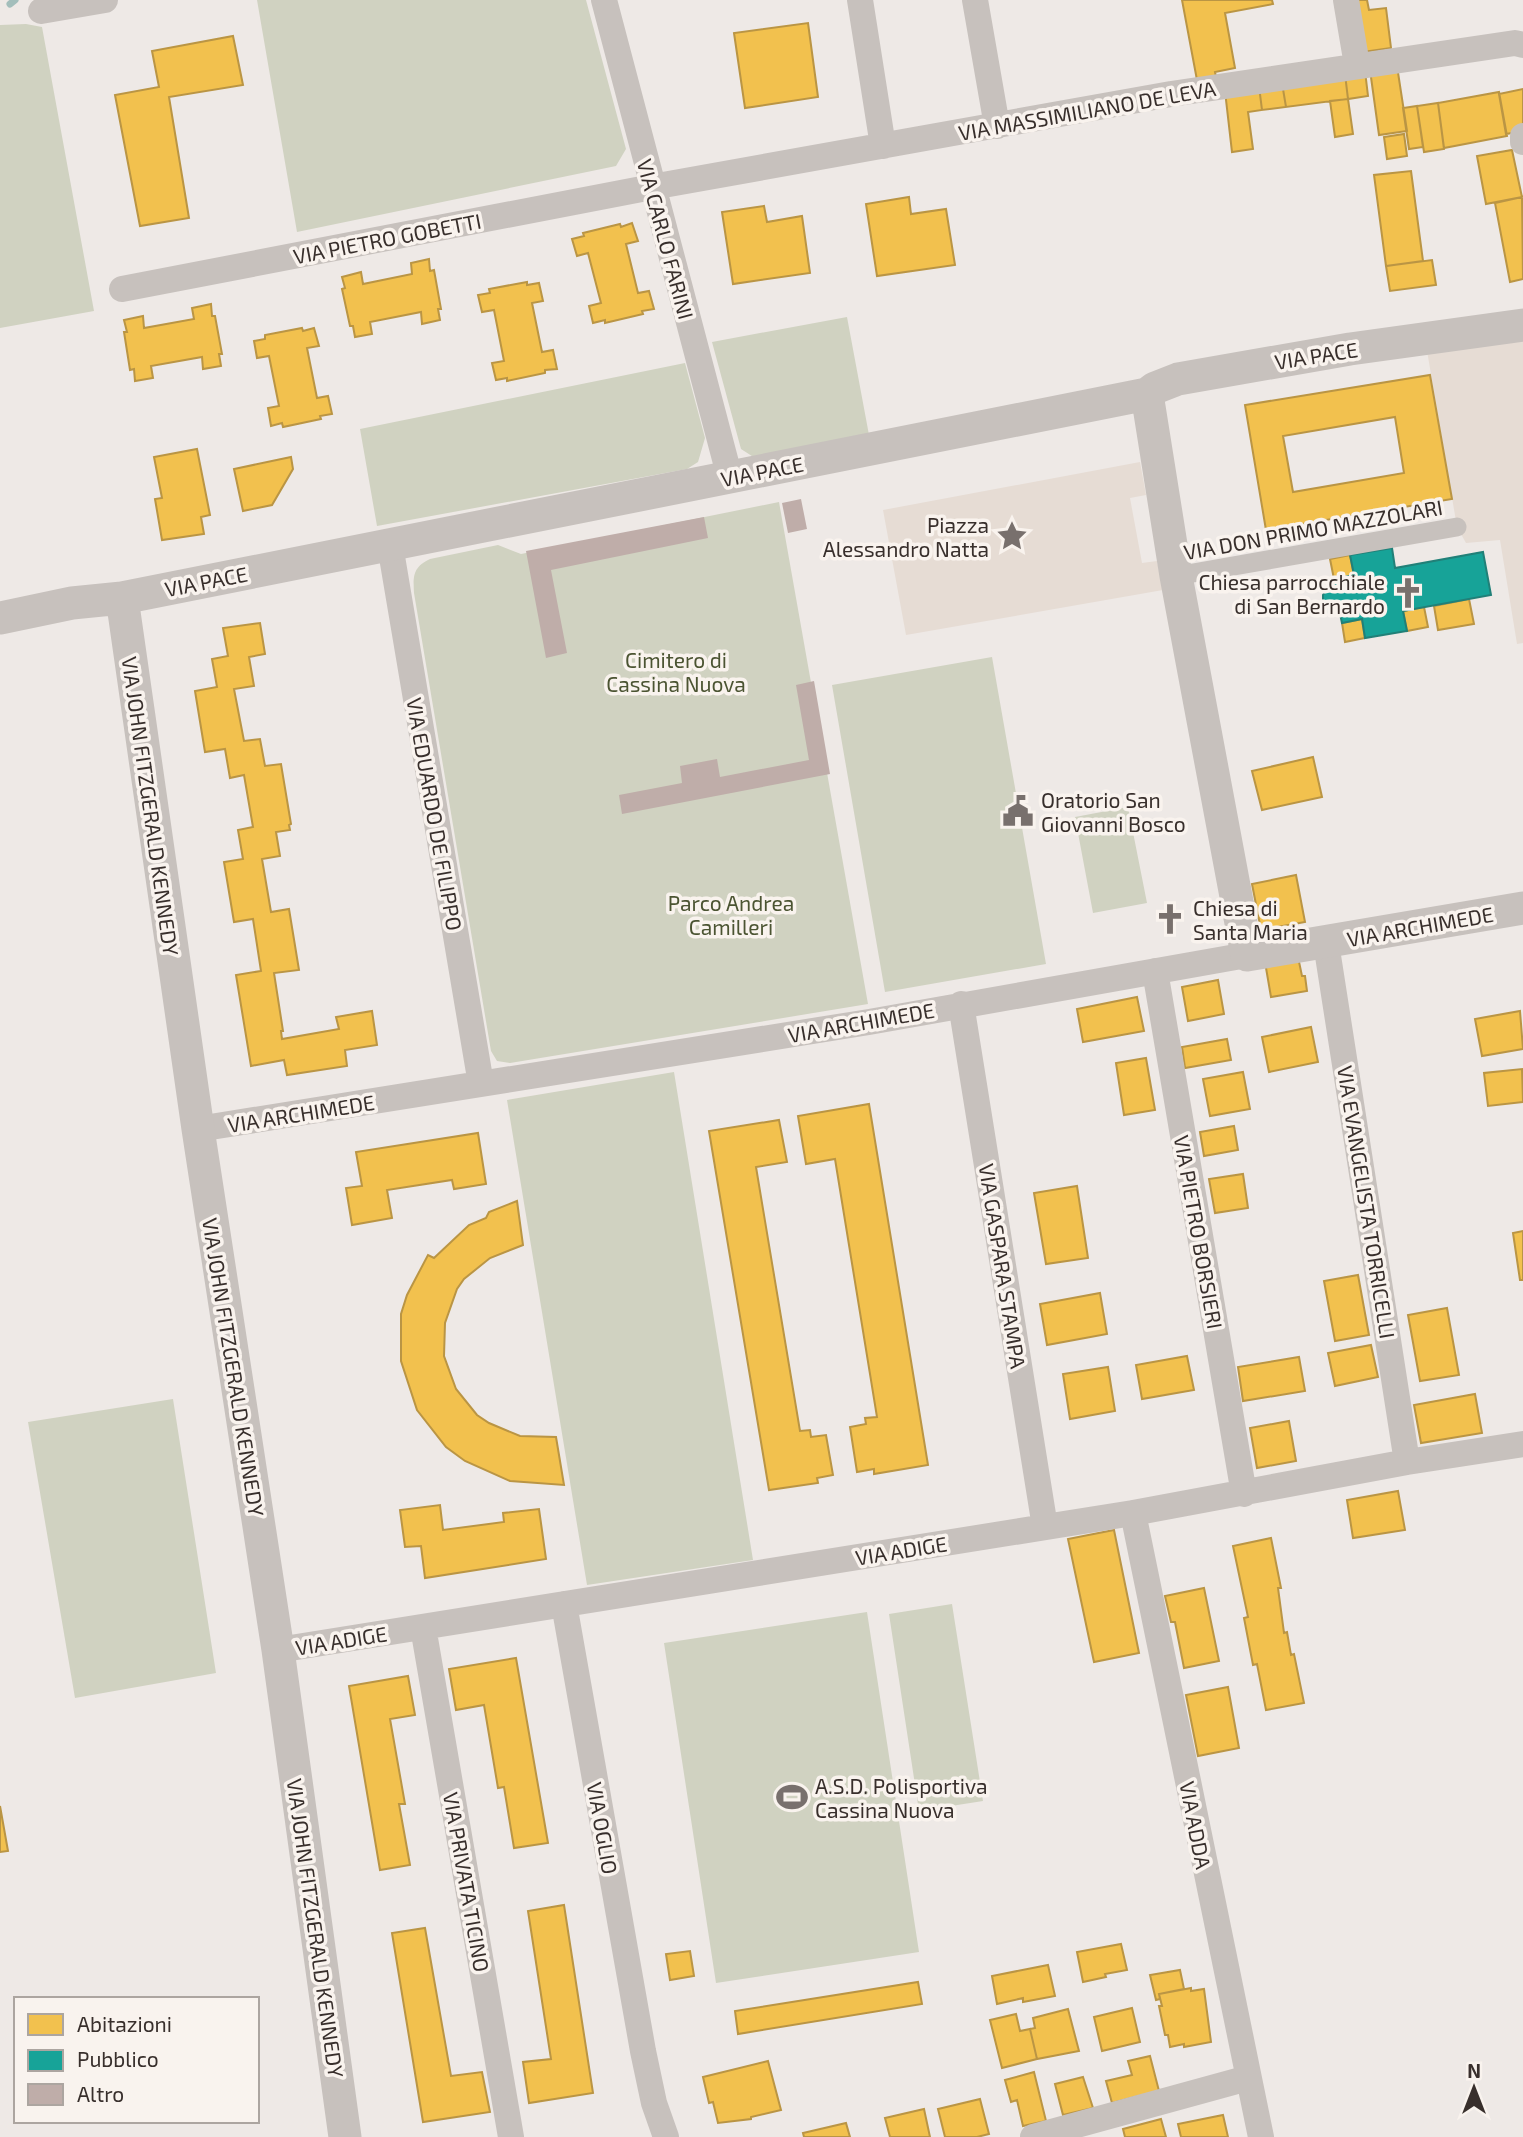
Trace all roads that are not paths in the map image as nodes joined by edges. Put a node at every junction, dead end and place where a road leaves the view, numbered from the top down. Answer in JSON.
{"nodes":[{"id":1,"x":105,"y":0,"type":"edge"},
{"id":2,"x":604,"y":0,"type":"edge"},
{"id":3,"x":860,"y":0,"type":"edge"},
{"id":4,"x":975,"y":0,"type":"edge"},
{"id":5,"x":1346,"y":0,"type":"edge"},
{"id":6,"x":41,"y":11,"type":"dead end"},
{"id":7,"x":1523,"y":44,"type":"edge"},
{"id":8,"x":1357,"y":65,"type":"junction"},
{"id":9,"x":997,"y":126,"type":"junction"},
{"id":10,"x":883,"y":146,"type":"junction"},
{"id":11,"x":652,"y":187,"type":"junction"},
{"id":12,"x":122,"y":289,"type":"dead end"},
{"id":13,"x":1523,"y":325,"type":"edge"},
{"id":14,"x":1147,"y":394,"type":"junction"},
{"id":15,"x":730,"y":478,"type":"junction"},
{"id":16,"x":1457,"y":527,"type":"dead end"},
{"id":17,"x":390,"y":545,"type":"junction"},
{"id":18,"x":1176,"y":576,"type":"junction"},
{"id":19,"x":122,"y":598,"type":"junction"},
{"id":20,"x":0,"y":618,"type":"edge"},
{"id":21,"x":1523,"y":908,"type":"edge"},
{"id":22,"x":1326,"y":943,"type":"junction"},
{"id":23,"x":1247,"y":955,"type":"junction"},
{"id":24,"x":1155,"y":971,"type":"junction"},
{"id":25,"x":961,"y":1004,"type":"junction"},
{"id":26,"x":481,"y":1084,"type":"junction"},
{"id":27,"x":198,"y":1129,"type":"junction"},
{"id":28,"x":1523,"y":1444,"type":"edge"},
{"id":29,"x":1407,"y":1462,"type":"junction"},
{"id":30,"x":1244,"y":1494,"type":"junction"},
{"id":31,"x":1133,"y":1513,"type":"junction"},
{"id":32,"x":1045,"y":1527,"type":"junction"},
{"id":33,"x":564,"y":1604,"type":"junction"},
{"id":34,"x":423,"y":1627,"type":"junction"},
{"id":35,"x":278,"y":1650,"type":"junction"},
{"id":36,"x":1248,"y":2078,"type":"junction"},
{"id":37,"x":345,"y":2137,"type":"edge"},
{"id":38,"x":511,"y":2137,"type":"edge"},
{"id":39,"x":666,"y":2137,"type":"edge"},
{"id":40,"x":1033,"y":2137,"type":"edge"},
{"id":41,"x":1261,"y":2137,"type":"edge"}],
"edges":[{"from":1,"to":6,"type":"street"},
{"from":2,"to":11,"type":"street","name":"VIA CARLO FARINI"},
{"from":3,"to":10,"type":"street"},
{"from":4,"to":9,"type":"street"},
{"from":5,"to":8,"type":"street"},
{"from":7,"to":8,"type":"street","name":"VIA MASSIMILIANO DE LEVA"},
{"from":8,"to":9,"type":"street","name":"VIA MASSIMILIANO DE LEVA"},
{"from":9,"to":10,"type":"street","name":"VIA MASSIMILIANO DE LEVA"},
{"from":10,"to":11,"type":"street","name":"VIA MASSIMILIANO DE LEVA"},
{"from":11,"to":12,"type":"street","name":"VIA PIETRO GOBETTI"},
{"from":11,"to":15,"type":"street","name":"VIA CARLO FARINI"},
{"from":13,"to":14,"type":"street","name":"VIA PACE"},
{"from":14,"to":15,"type":"street","name":"VIA PACE"},
{"from":14,"to":18,"type":"street"},
{"from":15,"to":17,"type":"street","name":"VIA PACE"},
{"from":16,"to":18,"type":"street","name":"VIA DON PRIMO MAZZOLARI"},
{"from":17,"to":19,"type":"street","name":"VIA PACE"},
{"from":17,"to":26,"type":"street","name":"VIA EDUARDO DE FILIPPO"},
{"from":18,"to":23,"type":"street"},
{"from":19,"to":20,"type":"street","name":"VIA PACE"},
{"from":19,"to":27,"type":"street","name":"VIA JOHN FITZGERALD KENNEDY"},
{"from":21,"to":22,"type":"street","name":"VIA ARCHIMEDE"},
{"from":22,"to":23,"type":"street","name":"VIA ARCHIMEDE"},
{"from":22,"to":29,"type":"street","name":"VIA EVANGELISTA TORRICELLI"},
{"from":23,"to":24,"type":"street","name":"VIA ARCHIMEDE"},
{"from":24,"to":25,"type":"street","name":"VIA ARCHIMEDE"},
{"from":24,"to":30,"type":"street","name":"VIA PIETRO BORSIERI"},
{"from":25,"to":26,"type":"street","name":"VIA ARCHIMEDE"},
{"from":25,"to":32,"type":"street","name":"VIA GASPARA STAMPA"},
{"from":26,"to":27,"type":"street","name":"VIA ARCHIMEDE"},
{"from":27,"to":35,"type":"street","name":"VIA JOHN FITZGERALD KENNEDY"},
{"from":28,"to":29,"type":"street","name":"VIA ADIGE"},
{"from":29,"to":30,"type":"street","name":"VIA ADIGE"},
{"from":30,"to":31,"type":"street","name":"VIA ADIGE"},
{"from":31,"to":32,"type":"street","name":"VIA ADIGE"},
{"from":31,"to":36,"type":"street","name":"VIA ADDA"},
{"from":32,"to":33,"type":"street","name":"VIA ADIGE"},
{"from":33,"to":34,"type":"street","name":"VIA ADIGE"},
{"from":33,"to":39,"type":"street","name":"VIA OGLIO"},
{"from":34,"to":35,"type":"street","name":"VIA ADIGE"},
{"from":34,"to":38,"type":"street","name":"VIA PRIVATA TICINO"},
{"from":35,"to":37,"type":"street","name":"VIA JOHN FITZGERALD KENNEDY"},
{"from":36,"to":40,"type":"street"},
{"from":36,"to":41,"type":"street","name":"VIA ADDA"}]}
